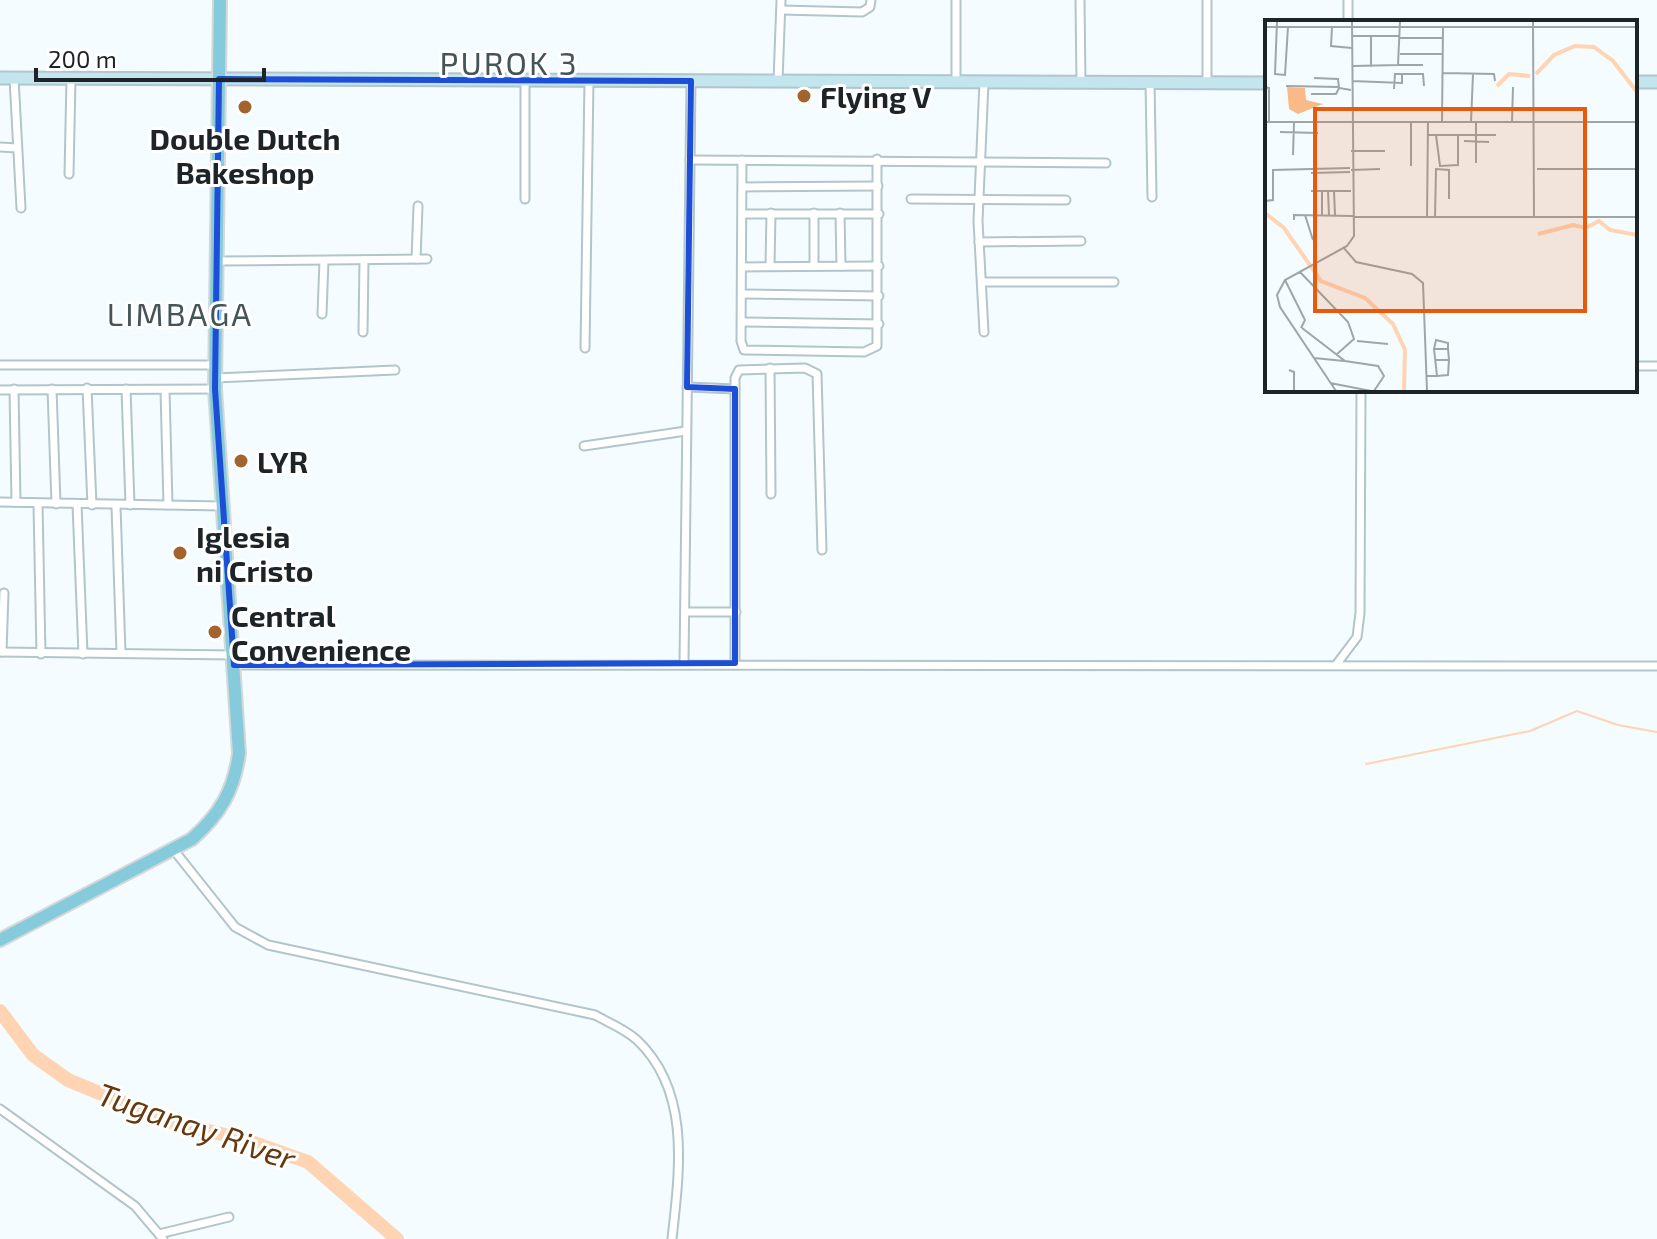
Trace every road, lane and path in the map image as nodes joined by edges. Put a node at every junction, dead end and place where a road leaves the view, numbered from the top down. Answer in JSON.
{"nodes":[{"id":1,"x":220,"y":0,"type":"edge"},
{"id":2,"x":781,"y":0,"type":"edge"},
{"id":3,"x":871,"y":0,"type":"edge"},
{"id":4,"x":956,"y":0,"type":"edge"},
{"id":5,"x":1080,"y":0,"type":"edge"},
{"id":6,"x":1207,"y":0,"type":"edge"},
{"id":7,"x":781,"y":10,"type":"junction"},
{"id":8,"x":0,"y":78,"type":"edge"},
{"id":9,"x":14,"y":78,"type":"junction"},
{"id":10,"x":71,"y":79,"type":"junction"},
{"id":11,"x":219,"y":79,"type":"junction"},
{"id":12,"x":525,"y":80,"type":"junction"},
{"id":13,"x":589,"y":80,"type":"junction"},
{"id":14,"x":691,"y":81,"type":"junction"},
{"id":15,"x":778,"y":81,"type":"junction"},
{"id":16,"x":956,"y":82,"type":"junction"},
{"id":17,"x":984,"y":82,"type":"junction"},
{"id":18,"x":1081,"y":82,"type":"junction"},
{"id":19,"x":1150,"y":82,"type":"junction"},
{"id":20,"x":1207,"y":83,"type":"junction"},
{"id":21,"x":1265,"y":83,"type":"edge"},
{"id":22,"x":0,"y":147,"type":"edge"},
{"id":23,"x":17,"y":148,"type":"junction"},
{"id":24,"x":877,"y":159,"type":"junction"},
{"id":25,"x":690,"y":160,"type":"junction"},
{"id":26,"x":742,"y":160,"type":"junction"},
{"id":27,"x":981,"y":162,"type":"junction"},
{"id":28,"x":1106,"y":163,"type":"dead end"},
{"id":29,"x":69,"y":174,"type":"dead end"},
{"id":30,"x":878,"y":186,"type":"junction"},
{"id":31,"x":743,"y":187,"type":"junction"},
{"id":32,"x":1152,"y":197,"type":"dead end"},
{"id":33,"x":525,"y":199,"type":"dead end"},
{"id":34,"x":911,"y":199,"type":"dead end"},
{"id":35,"x":979,"y":200,"type":"junction"},
{"id":36,"x":1066,"y":200,"type":"dead end"},
{"id":37,"x":418,"y":206,"type":"dead end"},
{"id":38,"x":21,"y":208,"type":"dead end"},
{"id":39,"x":771,"y":213,"type":"junction"},
{"id":40,"x":814,"y":213,"type":"junction"},
{"id":41,"x":840,"y":213,"type":"junction"},
{"id":42,"x":743,"y":214,"type":"junction"},
{"id":43,"x":879,"y":214,"type":"junction"},
{"id":44,"x":1081,"y":241,"type":"dead end"},
{"id":45,"x":979,"y":242,"type":"junction"},
{"id":46,"x":416,"y":259,"type":"junction"},
{"id":47,"x":427,"y":259,"type":"dead end"},
{"id":48,"x":364,"y":260,"type":"junction"},
{"id":49,"x":217,"y":261,"type":"junction"},
{"id":50,"x":324,"y":261,"type":"junction"},
{"id":51,"x":770,"y":266,"type":"junction"},
{"id":52,"x":814,"y":266,"type":"junction"},
{"id":53,"x":841,"y":266,"type":"junction"},
{"id":54,"x":879,"y":266,"type":"junction"},
{"id":55,"x":742,"y":267,"type":"junction"},
{"id":56,"x":983,"y":282,"type":"junction"},
{"id":57,"x":1114,"y":282,"type":"dead end"},
{"id":58,"x":742,"y":294,"type":"junction"},
{"id":59,"x":879,"y":296,"type":"junction"},
{"id":60,"x":322,"y":314,"type":"dead end"},
{"id":61,"x":742,"y":322,"type":"junction"},
{"id":62,"x":879,"y":324,"type":"junction"},
{"id":63,"x":363,"y":332,"type":"dead end"},
{"id":64,"x":984,"y":332,"type":"dead end"},
{"id":65,"x":585,"y":348,"type":"dead end"},
{"id":66,"x":0,"y":365,"type":"edge"},
{"id":67,"x":770,"y":368,"type":"junction"},
{"id":68,"x":395,"y":370,"type":"dead end"},
{"id":69,"x":215,"y":377,"type":"junction"},
{"id":70,"x":687,"y":387,"type":"junction"},
{"id":71,"x":87,"y":388,"type":"junction"},
{"id":72,"x":14,"y":389,"type":"junction"},
{"id":73,"x":52,"y":389,"type":"junction"},
{"id":74,"x":126,"y":389,"type":"junction"},
{"id":75,"x":735,"y":389,"type":"junction"},
{"id":76,"x":0,"y":390,"type":"edge"},
{"id":77,"x":165,"y":390,"type":"junction"},
{"id":78,"x":1361,"y":392,"type":"edge"},
{"id":79,"x":686,"y":431,"type":"junction"},
{"id":80,"x":584,"y":446,"type":"dead end"},
{"id":81,"x":771,"y":494,"type":"dead end"},
{"id":82,"x":0,"y":502,"type":"edge"},
{"id":83,"x":16,"y":502,"type":"junction"},
{"id":84,"x":38,"y":504,"type":"junction"},
{"id":85,"x":56,"y":504,"type":"junction"},
{"id":86,"x":77,"y":504,"type":"junction"},
{"id":87,"x":92,"y":505,"type":"junction"},
{"id":88,"x":130,"y":505,"type":"junction"},
{"id":89,"x":168,"y":505,"type":"junction"},
{"id":90,"x":116,"y":506,"type":"junction"},
{"id":91,"x":222,"y":506,"type":"junction"},
{"id":92,"x":822,"y":550,"type":"dead end"},
{"id":93,"x":4,"y":593,"type":"dead end"},
{"id":94,"x":687,"y":612,"type":"junction"},
{"id":95,"x":736,"y":612,"type":"junction"},
{"id":96,"x":1,"y":652,"type":"edge"},
{"id":97,"x":121,"y":653,"type":"junction"},
{"id":98,"x":41,"y":654,"type":"junction"},
{"id":99,"x":83,"y":654,"type":"junction"},
{"id":100,"x":233,"y":660,"type":"junction"},
{"id":101,"x":684,"y":663,"type":"junction"},
{"id":102,"x":735,"y":663,"type":"junction"},
{"id":103,"x":1336,"y":665,"type":"junction"},
{"id":104,"x":1657,"y":666,"type":"edge"},
{"id":105,"x":173,"y":849,"type":"junction"},
{"id":106,"x":0,"y":940,"type":"edge"},
{"id":107,"x":0,"y":1109,"type":"edge"},
{"id":108,"x":229,"y":1217,"type":"dead end"},
{"id":109,"x":161,"y":1236,"type":"edge"},
{"id":110,"x":672,"y":1239,"type":"edge"}],
"edges":[{"from":1,"to":11,"type":"main road"},
{"from":2,"to":7,"type":"street"},
{"from":3,"to":7,"type":"street"},
{"from":4,"to":16,"type":"street"},
{"from":5,"to":18,"type":"street"},
{"from":6,"to":20,"type":"street"},
{"from":7,"to":15,"type":"street"},
{"from":8,"to":9,"type":"main road"},
{"from":9,"to":10,"type":"main road"},
{"from":9,"to":23,"type":"street"},
{"from":10,"to":11,"type":"main road"},
{"from":10,"to":29,"type":"street"},
{"from":11,"to":12,"type":"main road"},
{"from":11,"to":49,"type":"main road"},
{"from":12,"to":13,"type":"main road"},
{"from":12,"to":33,"type":"street"},
{"from":13,"to":14,"type":"main road"},
{"from":13,"to":65,"type":"street"},
{"from":14,"to":15,"type":"main road"},
{"from":14,"to":25,"type":"street"},
{"from":15,"to":16,"type":"main road"},
{"from":16,"to":17,"type":"main road"},
{"from":17,"to":18,"type":"main road"},
{"from":17,"to":27,"type":"street"},
{"from":18,"to":19,"type":"main road"},
{"from":19,"to":20,"type":"main road"},
{"from":19,"to":32,"type":"street"},
{"from":20,"to":21,"type":"main road"},
{"from":22,"to":23,"type":"street"},
{"from":23,"to":38,"type":"street"},
{"from":24,"to":26,"type":"street"},
{"from":24,"to":27,"type":"street"},
{"from":24,"to":30,"type":"street"},
{"from":25,"to":26,"type":"street"},
{"from":25,"to":70,"type":"street"},
{"from":26,"to":31,"type":"street"},
{"from":27,"to":28,"type":"street"},
{"from":27,"to":35,"type":"street"},
{"from":30,"to":31,"type":"street"},
{"from":30,"to":43,"type":"street"},
{"from":31,"to":42,"type":"street"},
{"from":34,"to":35,"type":"street"},
{"from":35,"to":36,"type":"street"},
{"from":35,"to":45,"type":"street"},
{"from":37,"to":46,"type":"street"},
{"from":39,"to":40,"type":"street"},
{"from":39,"to":42,"type":"street"},
{"from":39,"to":51,"type":"street"},
{"from":40,"to":41,"type":"street"},
{"from":40,"to":52,"type":"street"},
{"from":41,"to":43,"type":"street"},
{"from":41,"to":53,"type":"street"},
{"from":42,"to":55,"type":"street"},
{"from":43,"to":54,"type":"street"},
{"from":44,"to":45,"type":"street"},
{"from":45,"to":56,"type":"street"},
{"from":46,"to":47,"type":"street"},
{"from":46,"to":48,"type":"street"},
{"from":48,"to":50,"type":"street"},
{"from":48,"to":63,"type":"street"},
{"from":49,"to":50,"type":"street"},
{"from":49,"to":69,"type":"main road"},
{"from":50,"to":60,"type":"street"},
{"from":51,"to":52,"type":"street"},
{"from":51,"to":55,"type":"street"},
{"from":52,"to":53,"type":"street"},
{"from":53,"to":54,"type":"street"},
{"from":54,"to":59,"type":"street"},
{"from":55,"to":58,"type":"street"},
{"from":56,"to":57,"type":"street"},
{"from":56,"to":64,"type":"street"},
{"from":58,"to":59,"type":"street"},
{"from":58,"to":61,"type":"street"},
{"from":59,"to":62,"type":"street"},
{"from":61,"to":62,"type":"street"},
{"from":61,"to":62,"type":"street"},
{"from":66,"to":69,"type":"street"},
{"from":67,"to":75,"type":"street"},
{"from":67,"to":81,"type":"street"},
{"from":67,"to":92,"type":"street"},
{"from":68,"to":69,"type":"street"},
{"from":69,"to":77,"type":"street"},
{"from":69,"to":91,"type":"main road"},
{"from":70,"to":75,"type":"street"},
{"from":70,"to":79,"type":"street"},
{"from":71,"to":73,"type":"street"},
{"from":71,"to":74,"type":"street"},
{"from":71,"to":87,"type":"street"},
{"from":72,"to":73,"type":"street"},
{"from":72,"to":76,"type":"street"},
{"from":72,"to":83,"type":"street"},
{"from":73,"to":85,"type":"street"},
{"from":74,"to":77,"type":"street"},
{"from":74,"to":88,"type":"street"},
{"from":75,"to":95,"type":"street"},
{"from":77,"to":89,"type":"street"},
{"from":78,"to":103,"type":"street"},
{"from":79,"to":80,"type":"street"},
{"from":79,"to":94,"type":"street"},
{"from":82,"to":83,"type":"street"},
{"from":83,"to":84,"type":"street"},
{"from":84,"to":85,"type":"street"},
{"from":84,"to":98,"type":"street"},
{"from":85,"to":86,"type":"street"},
{"from":86,"to":87,"type":"street"},
{"from":86,"to":99,"type":"street"},
{"from":87,"to":90,"type":"street"},
{"from":88,"to":89,"type":"street"},
{"from":88,"to":90,"type":"street"},
{"from":89,"to":91,"type":"street"},
{"from":90,"to":97,"type":"street"},
{"from":91,"to":100,"type":"main road"},
{"from":93,"to":96,"type":"street"},
{"from":94,"to":95,"type":"street"},
{"from":94,"to":101,"type":"street"},
{"from":95,"to":102,"type":"street"},
{"from":96,"to":98,"type":"street"},
{"from":97,"to":99,"type":"street"},
{"from":97,"to":100,"type":"street"},
{"from":98,"to":99,"type":"street"},
{"from":100,"to":101,"type":"street"},
{"from":100,"to":105,"type":"main road"},
{"from":101,"to":102,"type":"street"},
{"from":102,"to":103,"type":"street"},
{"from":103,"to":104,"type":"street"},
{"from":105,"to":106,"type":"main road"},
{"from":105,"to":110,"type":"street"},
{"from":107,"to":109,"type":"street"},
{"from":108,"to":109,"type":"street"}]}
